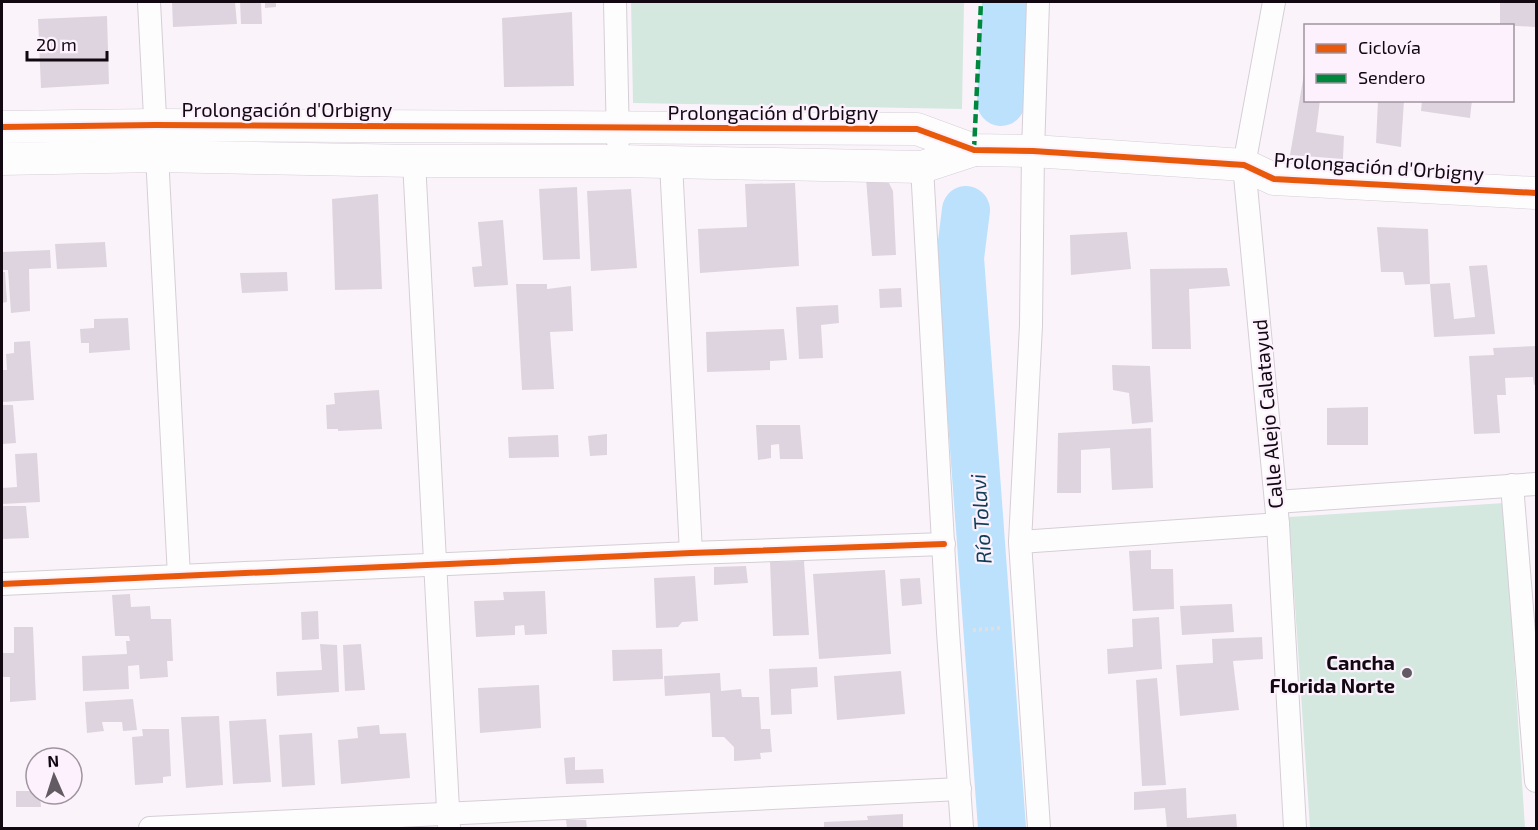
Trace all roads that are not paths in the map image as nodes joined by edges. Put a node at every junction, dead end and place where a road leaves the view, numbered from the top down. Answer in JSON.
{"nodes":[{"id":1,"x":149,"y":2,"type":"edge"},
{"id":2,"x":615,"y":2,"type":"edge"},
{"id":3,"x":1038,"y":2,"type":"edge"},
{"id":4,"x":1274,"y":2,"type":"edge"},
{"id":5,"x":155,"y":125,"type":"junction"},
{"id":6,"x":2,"y":127,"type":"edge"},
{"id":7,"x":618,"y":127,"type":"junction"},
{"id":8,"x":974,"y":150,"type":"junction"},
{"id":9,"x":1032,"y":151,"type":"junction"},
{"id":10,"x":157,"y":156,"type":"junction"},
{"id":11,"x":2,"y":159,"type":"edge"},
{"id":12,"x":414,"y":161,"type":"junction"},
{"id":13,"x":618,"y":161,"type":"junction"},
{"id":14,"x":670,"y":163,"type":"junction"},
{"id":15,"x":1244,"y":165,"type":"junction"},
{"id":16,"x":922,"y":167,"type":"junction"},
{"id":17,"x":1536,"y":193,"type":"edge"},
{"id":18,"x":1536,"y":484,"type":"edge"},
{"id":19,"x":1512,"y":485,"type":"junction"},
{"id":20,"x":1277,"y":513,"type":"junction"},
{"id":21,"x":1020,"y":542,"type":"junction"},
{"id":22,"x":944,"y":544,"type":"junction"},
{"id":23,"x":691,"y":553,"type":"junction"},
{"id":24,"x":435,"y":565,"type":"junction"},
{"id":25,"x":179,"y":576,"type":"junction"},
{"id":26,"x":2,"y":584,"type":"edge"},
{"id":27,"x":1536,"y":781,"type":"edge"},
{"id":28,"x":960,"y":789,"type":"junction"},
{"id":29,"x":448,"y":822,"type":"edge"},
{"id":30,"x":150,"y":828,"type":"edge"},
{"id":31,"x":962,"y":828,"type":"edge"},
{"id":32,"x":1039,"y":828,"type":"edge"},
{"id":33,"x":1295,"y":828,"type":"edge"}],
"edges":[{"from":1,"to":5,"type":"street"},
{"from":2,"to":7,"type":"street"},
{"from":3,"to":9,"type":"street"},
{"from":4,"to":15,"type":"street","name":"Calle Alejo Calatayud"},
{"from":5,"to":6,"type":"street","name":"Prolongación d'Orbigny"},
{"from":5,"to":7,"type":"street","name":"Prolongación d'Orbigny"},
{"from":5,"to":10,"type":"street"},
{"from":7,"to":8,"type":"street","name":"Prolongación d'Orbigny"},
{"from":7,"to":13,"type":"street"},
{"from":8,"to":9,"type":"street","name":"Prolongación d'Orbigny"},
{"from":8,"to":16,"type":"street","name":"Prolongación d'Orbigny"},
{"from":9,"to":15,"type":"street","name":"Prolongación d'Orbigny"},
{"from":9,"to":21,"type":"street"},
{"from":10,"to":11,"type":"street","name":"Prolongación d'Orbigny"},
{"from":10,"to":12,"type":"street","name":"Prolongación d'Orbigny"},
{"from":10,"to":25,"type":"street"},
{"from":12,"to":13,"type":"street","name":"Prolongación d'Orbigny"},
{"from":12,"to":24,"type":"street"},
{"from":13,"to":14,"type":"street","name":"Prolongación d'Orbigny"},
{"from":14,"to":16,"type":"street","name":"Prolongación d'Orbigny"},
{"from":14,"to":23,"type":"street"},
{"from":15,"to":17,"type":"street","name":"Prolongación d'Orbigny"},
{"from":15,"to":20,"type":"street","name":"Calle Alejo Calatayud"},
{"from":16,"to":22,"type":"street"},
{"from":18,"to":19,"type":"street"},
{"from":19,"to":20,"type":"street"},
{"from":19,"to":27,"type":"street"},
{"from":20,"to":21,"type":"street"},
{"from":20,"to":33,"type":"street","name":"Calle Alejo Calatayud"},
{"from":21,"to":32,"type":"street"},
{"from":22,"to":23,"type":"street"},
{"from":22,"to":28,"type":"street"},
{"from":23,"to":24,"type":"street"},
{"from":24,"to":25,"type":"street"},
{"from":24,"to":29,"type":"street"},
{"from":25,"to":26,"type":"street"},
{"from":28,"to":29,"type":"street"},
{"from":28,"to":31,"type":"street"},
{"from":29,"to":30,"type":"street"}]}
